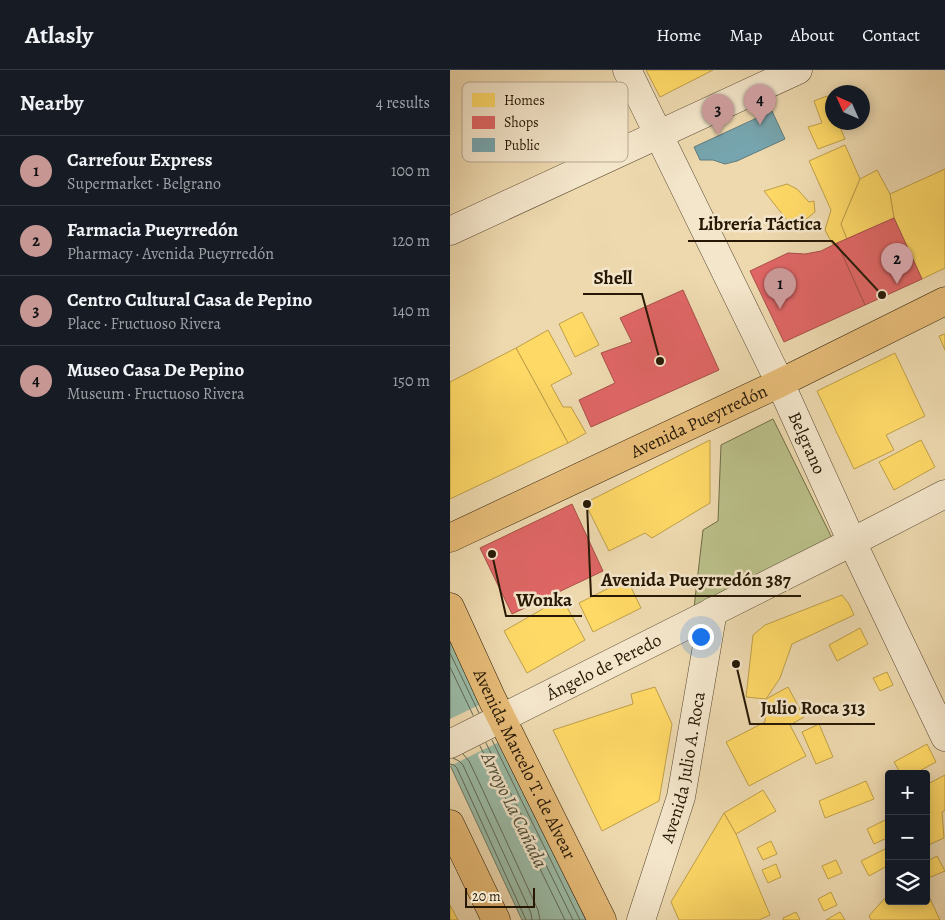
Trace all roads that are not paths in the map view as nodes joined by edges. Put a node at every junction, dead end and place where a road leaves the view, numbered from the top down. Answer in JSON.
{"nodes":[{"id":1,"x":627,"y":70,"type":"edge"},
{"id":2,"x":798,"y":70,"type":"edge"},
{"id":3,"x":659,"y":134,"type":"junction"},
{"id":4,"x":628,"y":148,"type":"edge"},
{"id":5,"x":599,"y":162,"type":"edge"},
{"id":6,"x":450,"y":231,"type":"edge"},
{"id":7,"x":945,"y":301,"type":"edge"},
{"id":8,"x":780,"y":383,"type":"junction"},
{"id":9,"x":945,"y":494,"type":"edge"},
{"id":10,"x":450,"y":538,"type":"edge"},
{"id":11,"x":852,"y":542,"type":"junction"},
{"id":12,"x":450,"y":606,"type":"edge"},
{"id":13,"x":713,"y":611,"type":"junction"},
{"id":14,"x":502,"y":719,"type":"junction"},
{"id":15,"x":945,"y":737,"type":"edge"},
{"id":16,"x":450,"y":744,"type":"edge"},
{"id":17,"x":450,"y":824,"type":"edge"},
{"id":18,"x":496,"y":920,"type":"edge"},
{"id":19,"x":602,"y":920,"type":"edge"},
{"id":20,"x":641,"y":920,"type":"edge"}],
"edges":[{"from":1,"to":3,"type":"street","name":"Belgrano"},
{"from":2,"to":3,"type":"street"},
{"from":3,"to":4,"type":"street"},
{"from":3,"to":8,"type":"street","name":"Belgrano"},
{"from":5,"to":6,"type":"street"},
{"from":7,"to":8,"type":"main road","name":"Avenida Pueyrredón"},
{"from":8,"to":10,"type":"main road","name":"Avenida Pueyrredón"},
{"from":8,"to":11,"type":"street","name":"Belgrano"},
{"from":9,"to":11,"type":"street","name":"Ángelo de Peredo"},
{"from":11,"to":13,"type":"street","name":"Ángelo de Peredo"},
{"from":11,"to":15,"type":"street","name":"Belgrano"},
{"from":12,"to":14,"type":"main road","name":"Avenida Marcelo T. de Alvear"},
{"from":13,"to":14,"type":"street","name":"Ángelo de Peredo"},
{"from":13,"to":20,"type":"street","name":"Avenida Julio A. Roca"},
{"from":14,"to":16,"type":"street","name":"Ángelo de Peredo"},
{"from":14,"to":19,"type":"main road","name":"Avenida Marcelo T. de Alvear"},
{"from":17,"to":18,"type":"main road"}]}
